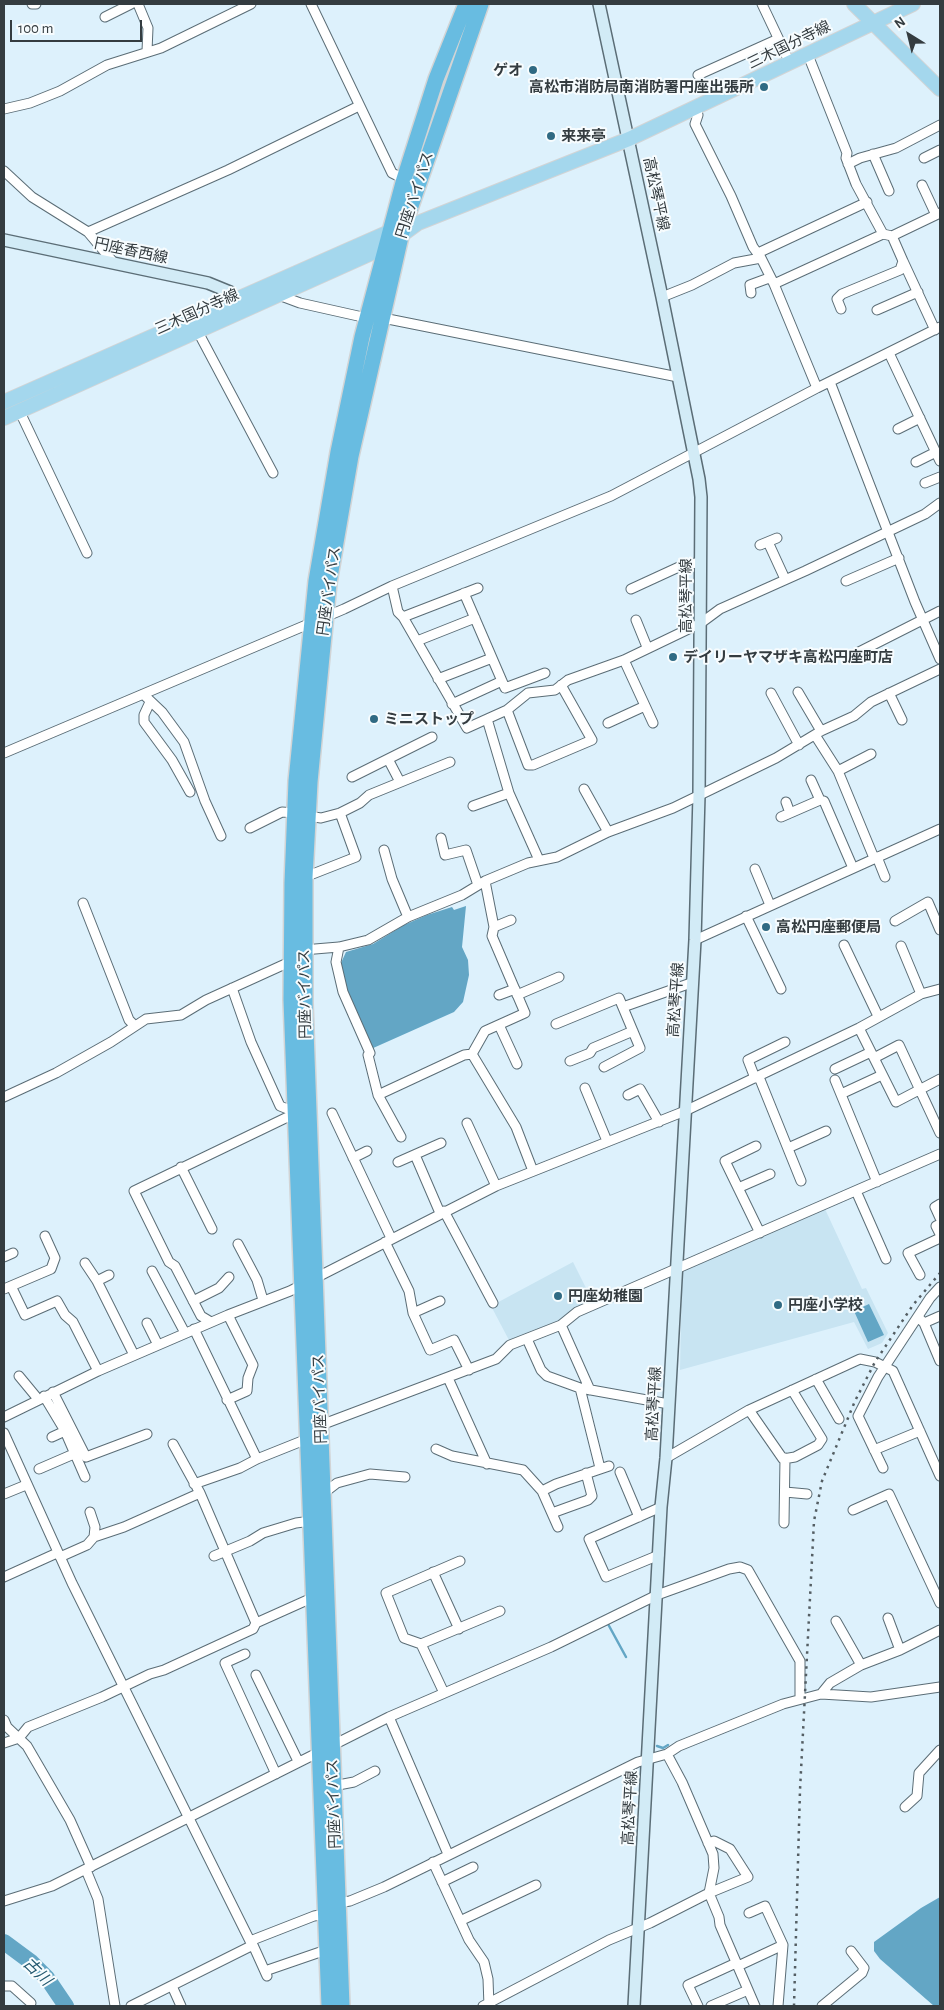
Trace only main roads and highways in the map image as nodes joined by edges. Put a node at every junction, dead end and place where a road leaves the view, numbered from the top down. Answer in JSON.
{"nodes":[{"id":1,"x":466,"y":4,"type":"edge"},
{"id":2,"x":481,"y":4,"type":"edge"},
{"id":3,"x":599,"y":4,"type":"edge"},
{"id":4,"x":854,"y":4,"type":"edge"},
{"id":5,"x":913,"y":4,"type":"edge"},
{"id":6,"x":873,"y":22,"type":"junction"},
{"id":7,"x":940,"y":89,"type":"edge"},
{"id":8,"x":629,"y":138,"type":"junction"},
{"id":9,"x":396,"y":232,"type":"junction"},
{"id":10,"x":4,"y":240,"type":"edge"},
{"id":11,"x":385,"y":247,"type":"junction"},
{"id":12,"x":238,"y":304,"type":"junction"},
{"id":13,"x":4,"y":402,"type":"edge"},
{"id":14,"x":4,"y":418,"type":"edge"},
{"id":15,"x":318,"y":620,"type":"junction"},
{"id":16,"x":301,"y":814,"type":"junction"},
{"id":17,"x":301,"y":1112,"type":"junction"},
{"id":18,"x":308,"y":1282,"type":"junction"},
{"id":19,"x":325,"y":1748,"type":"junction"},
{"id":20,"x":338,"y":1903,"type":"junction"},
{"id":21,"x":325,"y":1914,"type":"junction"},
{"id":22,"x":328,"y":2006,"type":"edge"},
{"id":23,"x":342,"y":2006,"type":"edge"},
{"id":24,"x":634,"y":2006,"type":"edge"}],
"edges":[{"from":1,"to":9,"type":"highway","name":"円座バイパス"},
{"from":2,"to":9,"type":"highway","name":"円座バイパス"},
{"from":3,"to":8,"type":"main road","name":"高松琴平線"},
{"from":4,"to":6,"type":"main road"},
{"from":5,"to":6,"type":"main road","name":"三木国分寺線"},
{"from":6,"to":7,"type":"main road"},
{"from":6,"to":8,"type":"main road","name":"三木国分寺線"},
{"from":8,"to":9,"type":"main road","name":"三木国分寺線"},
{"from":8,"to":24,"type":"main road","name":"高松琴平線"},
{"from":9,"to":11,"type":"highway","name":"円座バイパス"},
{"from":9,"to":12,"type":"main road","name":"三木国分寺線"},
{"from":9,"to":15,"type":"highway","name":"円座バイパス"},
{"from":10,"to":12,"type":"main road","name":"円座香西線"},
{"from":11,"to":12,"type":"main road","name":"三木国分寺線"},
{"from":11,"to":15,"type":"highway","name":"円座バイパス"},
{"from":12,"to":13,"type":"main road","name":"三木国分寺線"},
{"from":12,"to":14,"type":"main road","name":"三木国分寺線"},
{"from":15,"to":16,"type":"highway","name":"円座バイパス"},
{"from":16,"to":17,"type":"highway","name":"円座バイパス"},
{"from":16,"to":17,"type":"highway","name":"円座バイパス"},
{"from":17,"to":18,"type":"highway","name":"円座バイパス"},
{"from":18,"to":19,"type":"highway","name":"円座バイパス"},
{"from":18,"to":19,"type":"highway","name":"円座バイパス"},
{"from":19,"to":20,"type":"highway","name":"円座バイパス"},
{"from":19,"to":21,"type":"highway","name":"円座バイパス"},
{"from":20,"to":21,"type":"highway"},
{"from":20,"to":23,"type":"highway","name":"円座バイパス"},
{"from":21,"to":22,"type":"highway","name":"円座バイパス"}]}
